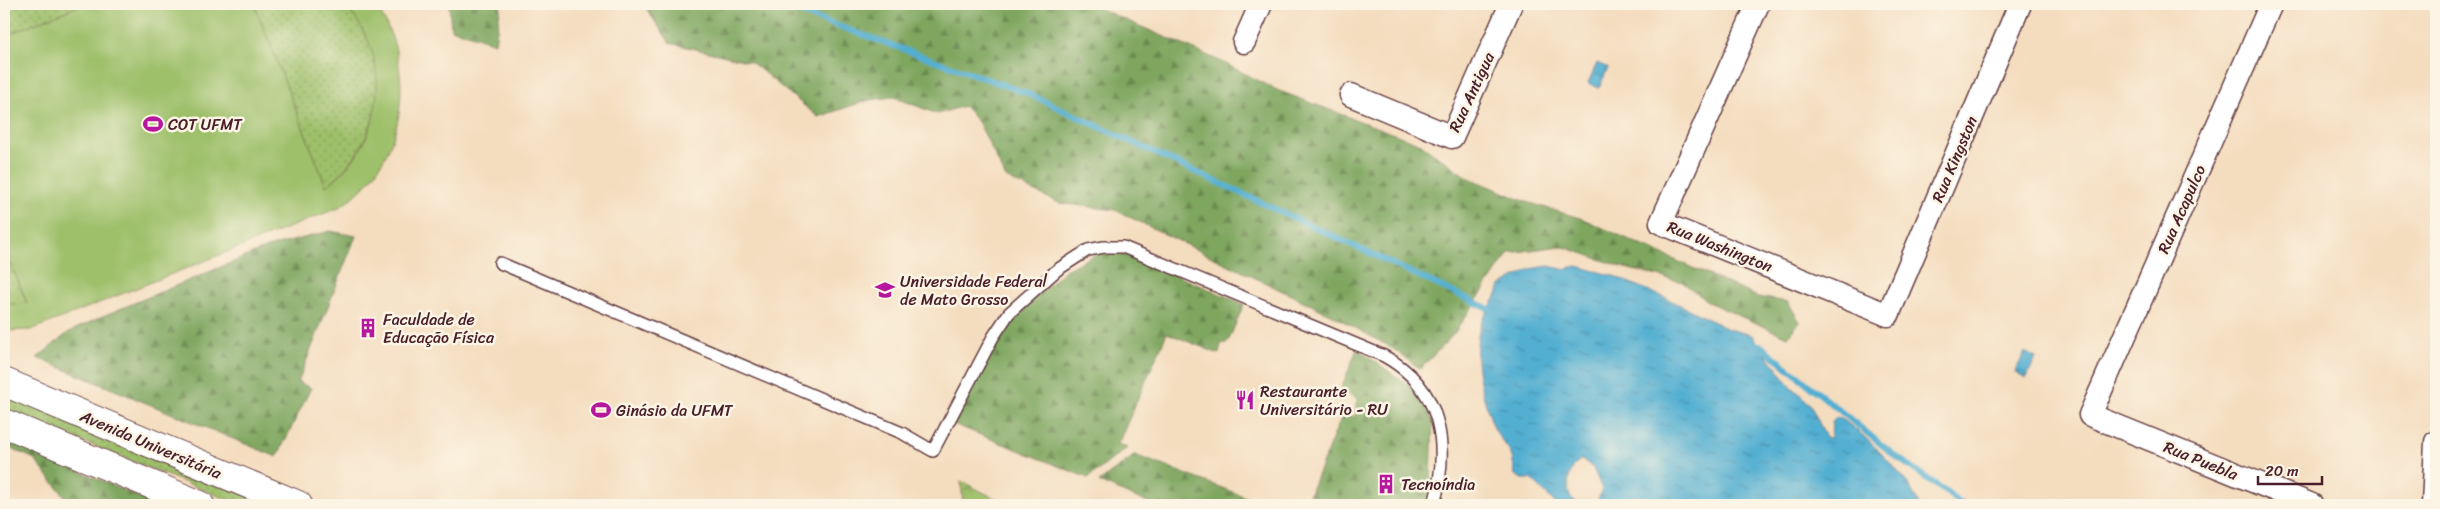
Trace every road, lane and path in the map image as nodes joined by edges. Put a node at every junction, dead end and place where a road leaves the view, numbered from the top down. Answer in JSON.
{"nodes":[{"id":1,"x":1261,"y":4,"type":"edge"},
{"id":2,"x":1511,"y":4,"type":"edge"},
{"id":3,"x":1758,"y":4,"type":"edge"},
{"id":4,"x":2020,"y":4,"type":"edge"},
{"id":5,"x":2271,"y":4,"type":"edge"},
{"id":6,"x":1244,"y":42,"type":"dead end"},
{"id":7,"x":1351,"y":95,"type":"dead end"},
{"id":8,"x":500,"y":263,"type":"dead end"},
{"id":9,"x":1888,"y":315,"type":"joint"},
{"id":10,"x":4,"y":382,"type":"edge"},
{"id":11,"x":2090,"y":415,"type":"joint"},
{"id":12,"x":4,"y":423,"type":"edge"},
{"id":13,"x":2436,"y":442,"type":"edge"},
{"id":14,"x":200,"y":505,"type":"edge"},
{"id":15,"x":298,"y":505,"type":"edge"},
{"id":16,"x":1434,"y":505,"type":"edge"},
{"id":17,"x":2312,"y":505,"type":"edge"},
{"id":18,"x":2433,"y":505,"type":"edge"}],
"edges":[{"from":1,"to":6,"type":"street"},
{"from":2,"to":7,"type":"street","name":"Rua Antigua"},
{"from":3,"to":9,"type":"street","name":"Rua Washington"},
{"from":4,"to":9,"type":"street","name":"Rua Kingston"},
{"from":5,"to":11,"type":"street","name":"Rua Acapulco"},
{"from":8,"to":16,"type":"lane"},
{"from":10,"to":15,"type":"street","name":"Avenida Universitária"},
{"from":11,"to":17,"type":"street","name":"Rua Puebla"},
{"from":12,"to":14,"type":"street"},
{"from":13,"to":18,"type":"street"}]}
